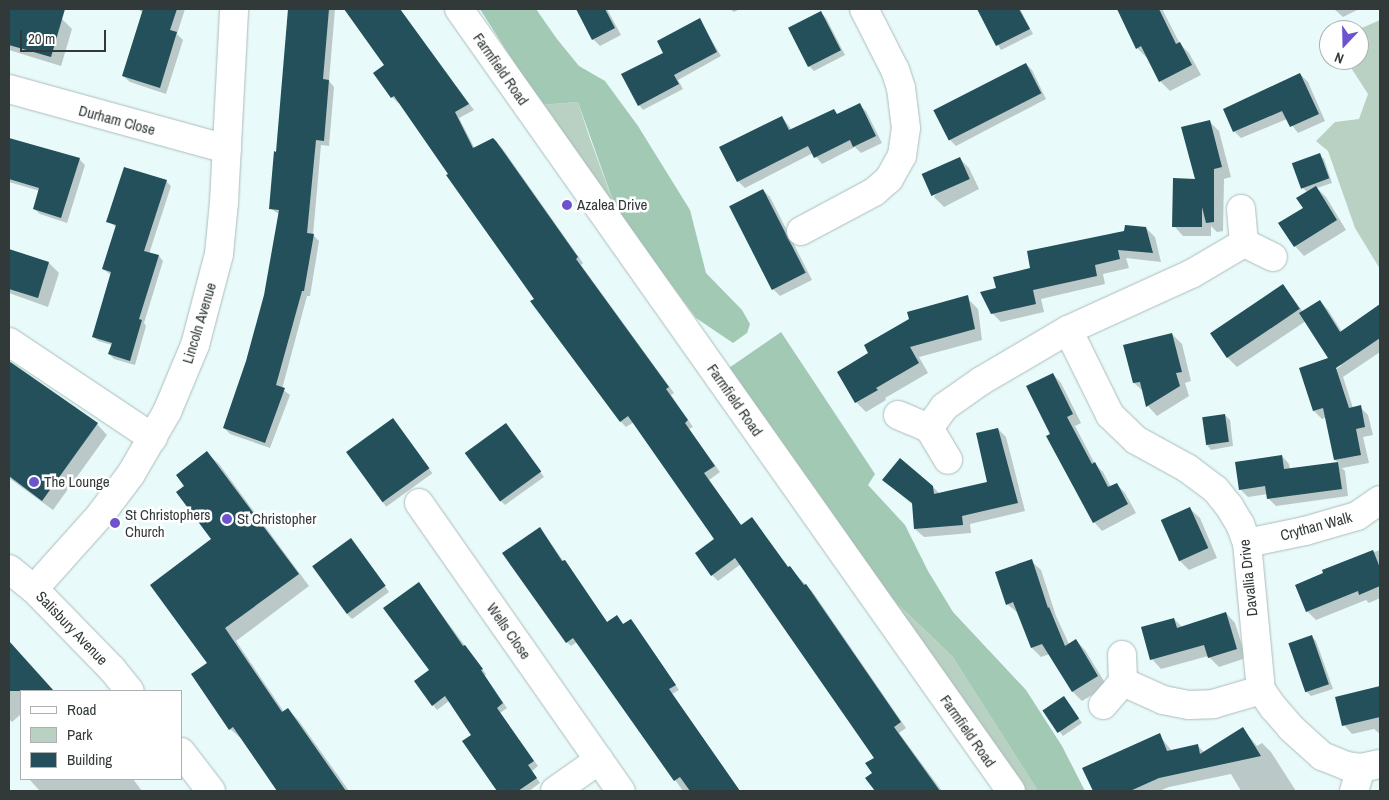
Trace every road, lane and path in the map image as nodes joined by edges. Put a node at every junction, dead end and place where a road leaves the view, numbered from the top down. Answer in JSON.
{"nodes":[{"id":1,"x":234,"y":9,"type":"edge"},
{"id":2,"x":459,"y":9,"type":"edge"},
{"id":3,"x":864,"y":9,"type":"edge"},
{"id":4,"x":9,"y":89,"type":"edge"},
{"id":5,"x":226,"y":149,"type":"junction"},
{"id":6,"x":1241,"y":209,"type":"dead end"},
{"id":7,"x":801,"y":231,"type":"dead end"},
{"id":8,"x":1244,"y":244,"type":"junction"},
{"id":9,"x":1273,"y":257,"type":"dead end"},
{"id":10,"x":1068,"y":330,"type":"junction"},
{"id":11,"x":9,"y":342,"type":"edge"},
{"id":12,"x":898,"y":415,"type":"dead end"},
{"id":13,"x":930,"y":428,"type":"junction"},
{"id":14,"x":153,"y":438,"type":"junction"},
{"id":15,"x":948,"y":460,"type":"dead end"},
{"id":16,"x":1380,"y":500,"type":"edge"},
{"id":17,"x":419,"y":503,"type":"dead end"},
{"id":18,"x":1247,"y":543,"type":"junction"},
{"id":19,"x":9,"y":569,"type":"edge"},
{"id":20,"x":34,"y":589,"type":"junction"},
{"id":21,"x":1122,"y":655,"type":"dead end"},
{"id":22,"x":1123,"y":682,"type":"junction"},
{"id":23,"x":129,"y":690,"type":"edge"},
{"id":24,"x":1261,"y":690,"type":"junction"},
{"id":25,"x":1103,"y":706,"type":"dead end"},
{"id":26,"x":182,"y":753,"type":"edge"},
{"id":27,"x":599,"y":760,"type":"junction"},
{"id":28,"x":1365,"y":774,"type":"edge"},
{"id":29,"x":211,"y":791,"type":"edge"},
{"id":30,"x":555,"y":791,"type":"edge"},
{"id":31,"x":621,"y":791,"type":"edge"},
{"id":32,"x":1011,"y":791,"type":"edge"}],
"edges":[{"from":1,"to":5,"type":"street","name":"Lincoln Avenue"},
{"from":2,"to":32,"type":"street","name":"Farmfield Road"},
{"from":3,"to":7,"type":"street"},
{"from":4,"to":5,"type":"street","name":"Durham Close"},
{"from":5,"to":14,"type":"street","name":"Lincoln Avenue"},
{"from":6,"to":8,"type":"street"},
{"from":8,"to":9,"type":"street"},
{"from":8,"to":10,"type":"street"},
{"from":10,"to":13,"type":"street"},
{"from":10,"to":18,"type":"street","name":"Davallia Drive"},
{"from":11,"to":14,"type":"street"},
{"from":12,"to":13,"type":"street"},
{"from":13,"to":15,"type":"street"},
{"from":14,"to":20,"type":"street","name":"Lincoln Avenue"},
{"from":16,"to":18,"type":"street","name":"Crythan Walk"},
{"from":17,"to":27,"type":"street","name":"Wells Close"},
{"from":18,"to":24,"type":"street","name":"Davallia Drive"},
{"from":19,"to":20,"type":"street","name":"Salisbury Avenue"},
{"from":20,"to":23,"type":"street","name":"Salisbury Avenue"},
{"from":21,"to":22,"type":"street"},
{"from":22,"to":24,"type":"street"},
{"from":22,"to":25,"type":"street"},
{"from":24,"to":28,"type":"street"},
{"from":26,"to":29,"type":"street"},
{"from":27,"to":30,"type":"street"},
{"from":27,"to":31,"type":"street","name":"Wells Close"}]}
